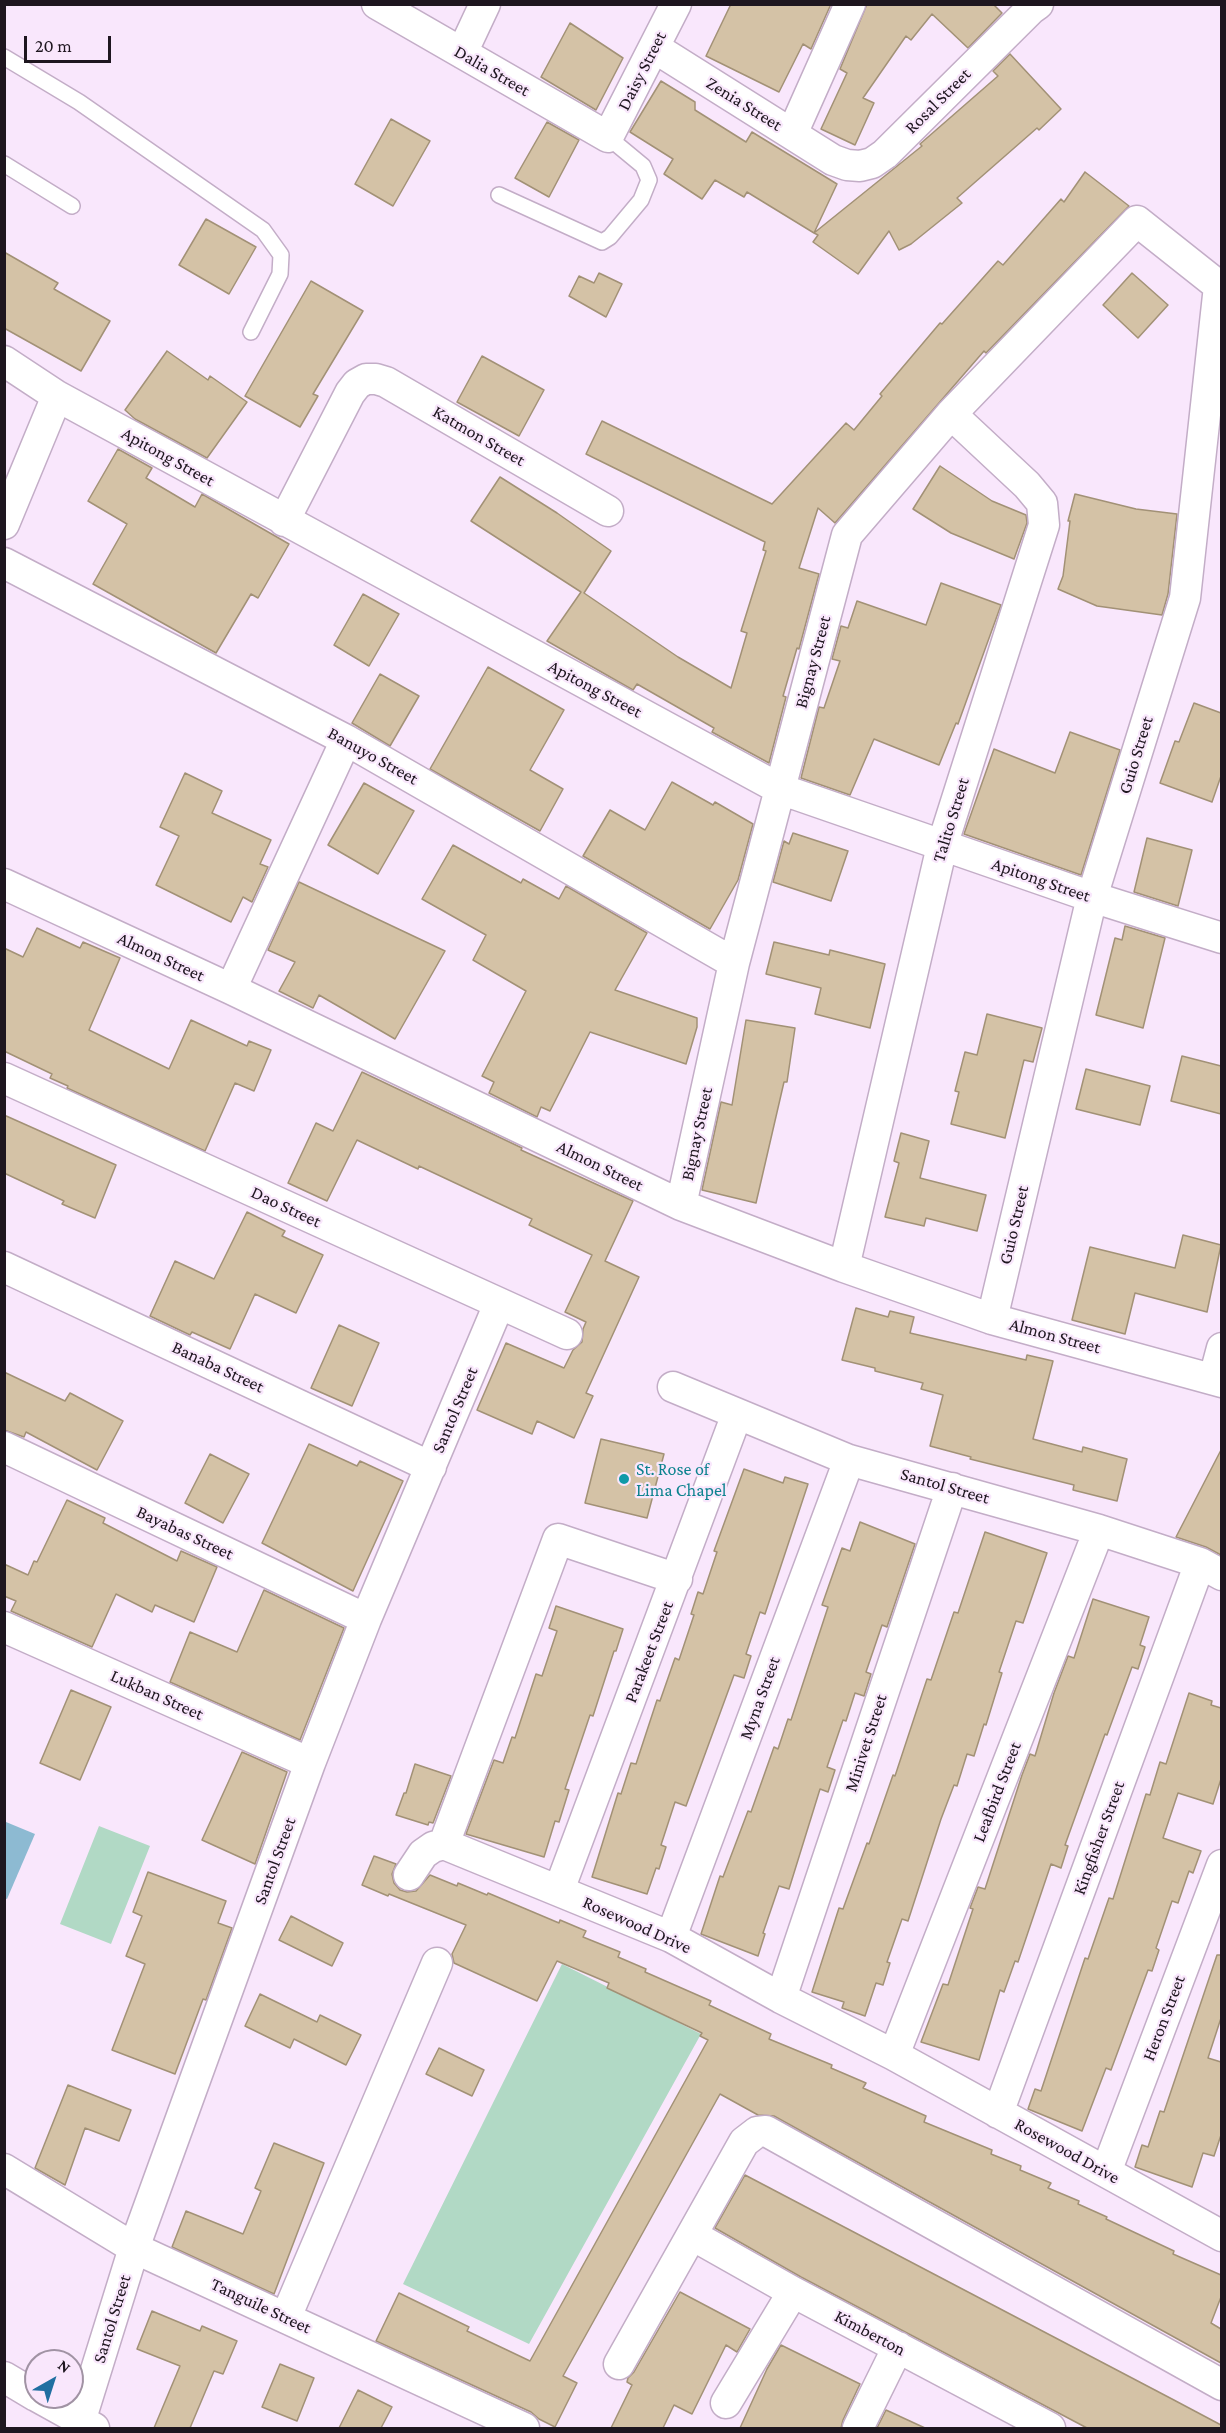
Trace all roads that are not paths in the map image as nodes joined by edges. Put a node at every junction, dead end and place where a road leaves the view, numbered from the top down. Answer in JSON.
{"nodes":[{"id":1,"x":377,"y":4,"type":"edge"},
{"id":2,"x":486,"y":4,"type":"edge"},
{"id":3,"x":676,"y":4,"type":"edge"},
{"id":4,"x":850,"y":4,"type":"edge"},
{"id":5,"x":1032,"y":6,"type":"edge"},
{"id":6,"x":655,"y":48,"type":"junction"},
{"id":7,"x":462,"y":53,"type":"junction"},
{"id":8,"x":4,"y":57,"type":"edge"},
{"id":9,"x":792,"y":134,"type":"junction"},
{"id":10,"x":608,"y":137,"type":"junction"},
{"id":11,"x":833,"y":160,"type":"joint"},
{"id":12,"x":4,"y":164,"type":"edge"},
{"id":13,"x":499,"y":195,"type":"dead end"},
{"id":14,"x":72,"y":206,"type":"dead end"},
{"id":15,"x":1137,"y":221,"type":"joint"},
{"id":16,"x":1220,"y":285,"type":"edge"},
{"id":17,"x":251,"y":332,"type":"dead end"},
{"id":18,"x":4,"y":361,"type":"edge"},
{"id":19,"x":57,"y":396,"type":"junction"},
{"id":20,"x":951,"y":414,"type":"junction"},
{"id":21,"x":608,"y":511,"type":"dead end"},
{"id":22,"x":284,"y":521,"type":"junction"},
{"id":23,"x":4,"y":524,"type":"edge"},
{"id":24,"x":4,"y":563,"type":"edge"},
{"id":25,"x":346,"y":740,"type":"junction"},
{"id":26,"x":780,"y":789,"type":"junction"},
{"id":27,"x":942,"y":846,"type":"junction"},
{"id":28,"x":4,"y":884,"type":"edge"},
{"id":29,"x":1092,"y":897,"type":"junction"},
{"id":30,"x":1221,"y":938,"type":"edge"},
{"id":31,"x":734,"y":963,"type":"junction"},
{"id":32,"x":231,"y":989,"type":"junction"},
{"id":33,"x":4,"y":1078,"type":"edge"},
{"id":34,"x":681,"y":1204,"type":"junction"},
{"id":35,"x":4,"y":1267,"type":"edge"},
{"id":36,"x":844,"y":1267,"type":"junction"},
{"id":37,"x":499,"y":1304,"type":"junction"},
{"id":38,"x":992,"y":1319,"type":"junction"},
{"id":39,"x":567,"y":1334,"type":"dead end"},
{"id":40,"x":1221,"y":1348,"type":"edge"},
{"id":41,"x":1218,"y":1380,"type":"edge"},
{"id":42,"x":673,"y":1387,"type":"dead end"},
{"id":43,"x":737,"y":1414,"type":"junction"},
{"id":44,"x":4,"y":1447,"type":"edge"},
{"id":45,"x":849,"y":1460,"type":"junction"},
{"id":46,"x":431,"y":1467,"type":"junction"},
{"id":47,"x":952,"y":1488,"type":"junction"},
{"id":48,"x":1099,"y":1530,"type":"junction"},
{"id":49,"x":1211,"y":1569,"type":"edge"},
{"id":50,"x":677,"y":1579,"type":"junction"},
{"id":51,"x":366,"y":1619,"type":"junction"},
{"id":52,"x":4,"y":1628,"type":"edge"},
{"id":53,"x":310,"y":1764,"type":"junction"},
{"id":54,"x":444,"y":1844,"type":"junction"},
{"id":55,"x":1221,"y":1865,"type":"edge"},
{"id":56,"x":409,"y":1875,"type":"dead end"},
{"id":57,"x":559,"y":1890,"type":"junction"},
{"id":58,"x":671,"y":1937,"type":"junction"},
{"id":59,"x":437,"y":1963,"type":"dead end"},
{"id":60,"x":781,"y":1998,"type":"junction"},
{"id":61,"x":894,"y":2055,"type":"junction"},
{"id":62,"x":998,"y":2113,"type":"junction"},
{"id":63,"x":4,"y":2169,"type":"edge"},
{"id":64,"x":1106,"y":2172,"type":"junction"},
{"id":65,"x":1219,"y":2225,"type":"edge"},
{"id":66,"x":692,"y":2235,"type":"junction"},
{"id":67,"x":134,"y":2248,"type":"junction"},
{"id":68,"x":793,"y":2292,"type":"junction"},
{"id":69,"x":286,"y":2317,"type":"junction"},
{"id":70,"x":898,"y":2347,"type":"junction"},
{"id":71,"x":619,"y":2364,"type":"dead end"},
{"id":72,"x":4,"y":2377,"type":"edge"},
{"id":73,"x":1221,"y":2385,"type":"edge"},
{"id":74,"x":24,"y":2389,"type":"edge"},
{"id":75,"x":726,"y":2403,"type":"dead end"},
{"id":76,"x":57,"y":2409,"type":"edge"},
{"id":77,"x":84,"y":2426,"type":"edge"},
{"id":78,"x":524,"y":2428,"type":"edge"},
{"id":79,"x":858,"y":2428,"type":"edge"},
{"id":80,"x":1050,"y":2428,"type":"edge"}],
"edges":[{"from":1,"to":7,"type":"street","name":"Dalia Street"},
{"from":2,"to":7,"type":"street"},
{"from":3,"to":6,"type":"street","name":"Daisy Street"},
{"from":4,"to":9,"type":"street"},
{"from":5,"to":11,"type":"street","name":"Rosal Street"},
{"from":6,"to":9,"type":"street","name":"Zenia Street"},
{"from":6,"to":10,"type":"street","name":"Daisy Street"},
{"from":7,"to":10,"type":"street","name":"Dalia Street"},
{"from":8,"to":17,"type":"lane"},
{"from":9,"to":11,"type":"street","name":"Zenia Street"},
{"from":10,"to":13,"type":"lane"},
{"from":12,"to":14,"type":"lane"},
{"from":15,"to":16,"type":"street","name":"Guio Street"},
{"from":15,"to":20,"type":"street","name":"Bignay Street"},
{"from":16,"to":29,"type":"street","name":"Guio Street"},
{"from":18,"to":19,"type":"street","name":"Apitong Street"},
{"from":19,"to":22,"type":"street","name":"Apitong Street"},
{"from":19,"to":23,"type":"street"},
{"from":20,"to":26,"type":"street","name":"Bignay Street"},
{"from":20,"to":27,"type":"street","name":"Talito Street"},
{"from":21,"to":22,"type":"street","name":"Katmon Street"},
{"from":22,"to":26,"type":"street","name":"Apitong Street"},
{"from":24,"to":25,"type":"street","name":"Banuyo Street"},
{"from":25,"to":31,"type":"street","name":"Banuyo Street"},
{"from":25,"to":32,"type":"street"},
{"from":26,"to":27,"type":"street","name":"Apitong Street"},
{"from":26,"to":31,"type":"street","name":"Bignay Street"},
{"from":27,"to":29,"type":"street","name":"Apitong Street"},
{"from":27,"to":36,"type":"street","name":"Talito Street"},
{"from":28,"to":32,"type":"street","name":"Almon Street"},
{"from":29,"to":30,"type":"street","name":"Apitong Street"},
{"from":29,"to":38,"type":"street","name":"Guio Street"},
{"from":31,"to":34,"type":"street","name":"Bignay Street"},
{"from":32,"to":34,"type":"street","name":"Almon Street"},
{"from":33,"to":37,"type":"street","name":"Dao Street"},
{"from":34,"to":36,"type":"street","name":"Almon Street"},
{"from":35,"to":46,"type":"street","name":"Banaba Street"},
{"from":36,"to":38,"type":"street","name":"Almon Street"},
{"from":37,"to":39,"type":"street","name":"Dao Street"},
{"from":37,"to":46,"type":"street","name":"Santol Street"},
{"from":38,"to":41,"type":"street","name":"Almon Street"},
{"from":40,"to":41,"type":"street"},
{"from":42,"to":43,"type":"street","name":"Santol Street"},
{"from":43,"to":45,"type":"street","name":"Santol Street"},
{"from":43,"to":50,"type":"street","name":"Parakeet Street"},
{"from":44,"to":51,"type":"street","name":"Bayabas Street"},
{"from":45,"to":47,"type":"street","name":"Santol Street"},
{"from":45,"to":58,"type":"street","name":"Myna Street"},
{"from":46,"to":51,"type":"street","name":"Santol Street"},
{"from":47,"to":48,"type":"street","name":"Santol Street"},
{"from":47,"to":60,"type":"street","name":"Minivet Street"},
{"from":48,"to":49,"type":"street","name":"Santol Street"},
{"from":48,"to":61,"type":"street","name":"Leafbird Street"},
{"from":49,"to":62,"type":"street","name":"Kingfisher Street"},
{"from":50,"to":54,"type":"street"},
{"from":50,"to":57,"type":"street","name":"Parakeet Street"},
{"from":51,"to":53,"type":"street","name":"Santol Street"},
{"from":52,"to":53,"type":"street","name":"Lukban Street"},
{"from":53,"to":67,"type":"street","name":"Santol Street"},
{"from":54,"to":56,"type":"street"},
{"from":54,"to":57,"type":"street","name":"Rosewood Drive"},
{"from":55,"to":64,"type":"street","name":"Heron Street"},
{"from":57,"to":58,"type":"street","name":"Rosewood Drive"},
{"from":58,"to":60,"type":"street","name":"Rosewood Drive"},
{"from":59,"to":69,"type":"street"},
{"from":60,"to":61,"type":"street","name":"Rosewood Drive"},
{"from":61,"to":62,"type":"street","name":"Rosewood Drive"},
{"from":62,"to":64,"type":"street","name":"Rosewood Drive"},
{"from":63,"to":67,"type":"street","name":"Tanguile Street"},
{"from":64,"to":65,"type":"street","name":"Rosewood Drive"},
{"from":66,"to":68,"type":"street","name":"Kimberton"},
{"from":66,"to":71,"type":"street"},
{"from":66,"to":73,"type":"street"},
{"from":67,"to":69,"type":"street","name":"Tanguile Street"},
{"from":67,"to":77,"type":"street","name":"Santol Street"},
{"from":68,"to":70,"type":"street","name":"Kimberton"},
{"from":68,"to":75,"type":"street"},
{"from":69,"to":78,"type":"street","name":"Tanguile Street"},
{"from":70,"to":79,"type":"street"},
{"from":70,"to":80,"type":"street","name":"Kimberton"},
{"from":72,"to":74,"type":"street"},
{"from":76,"to":77,"type":"street"}]}
